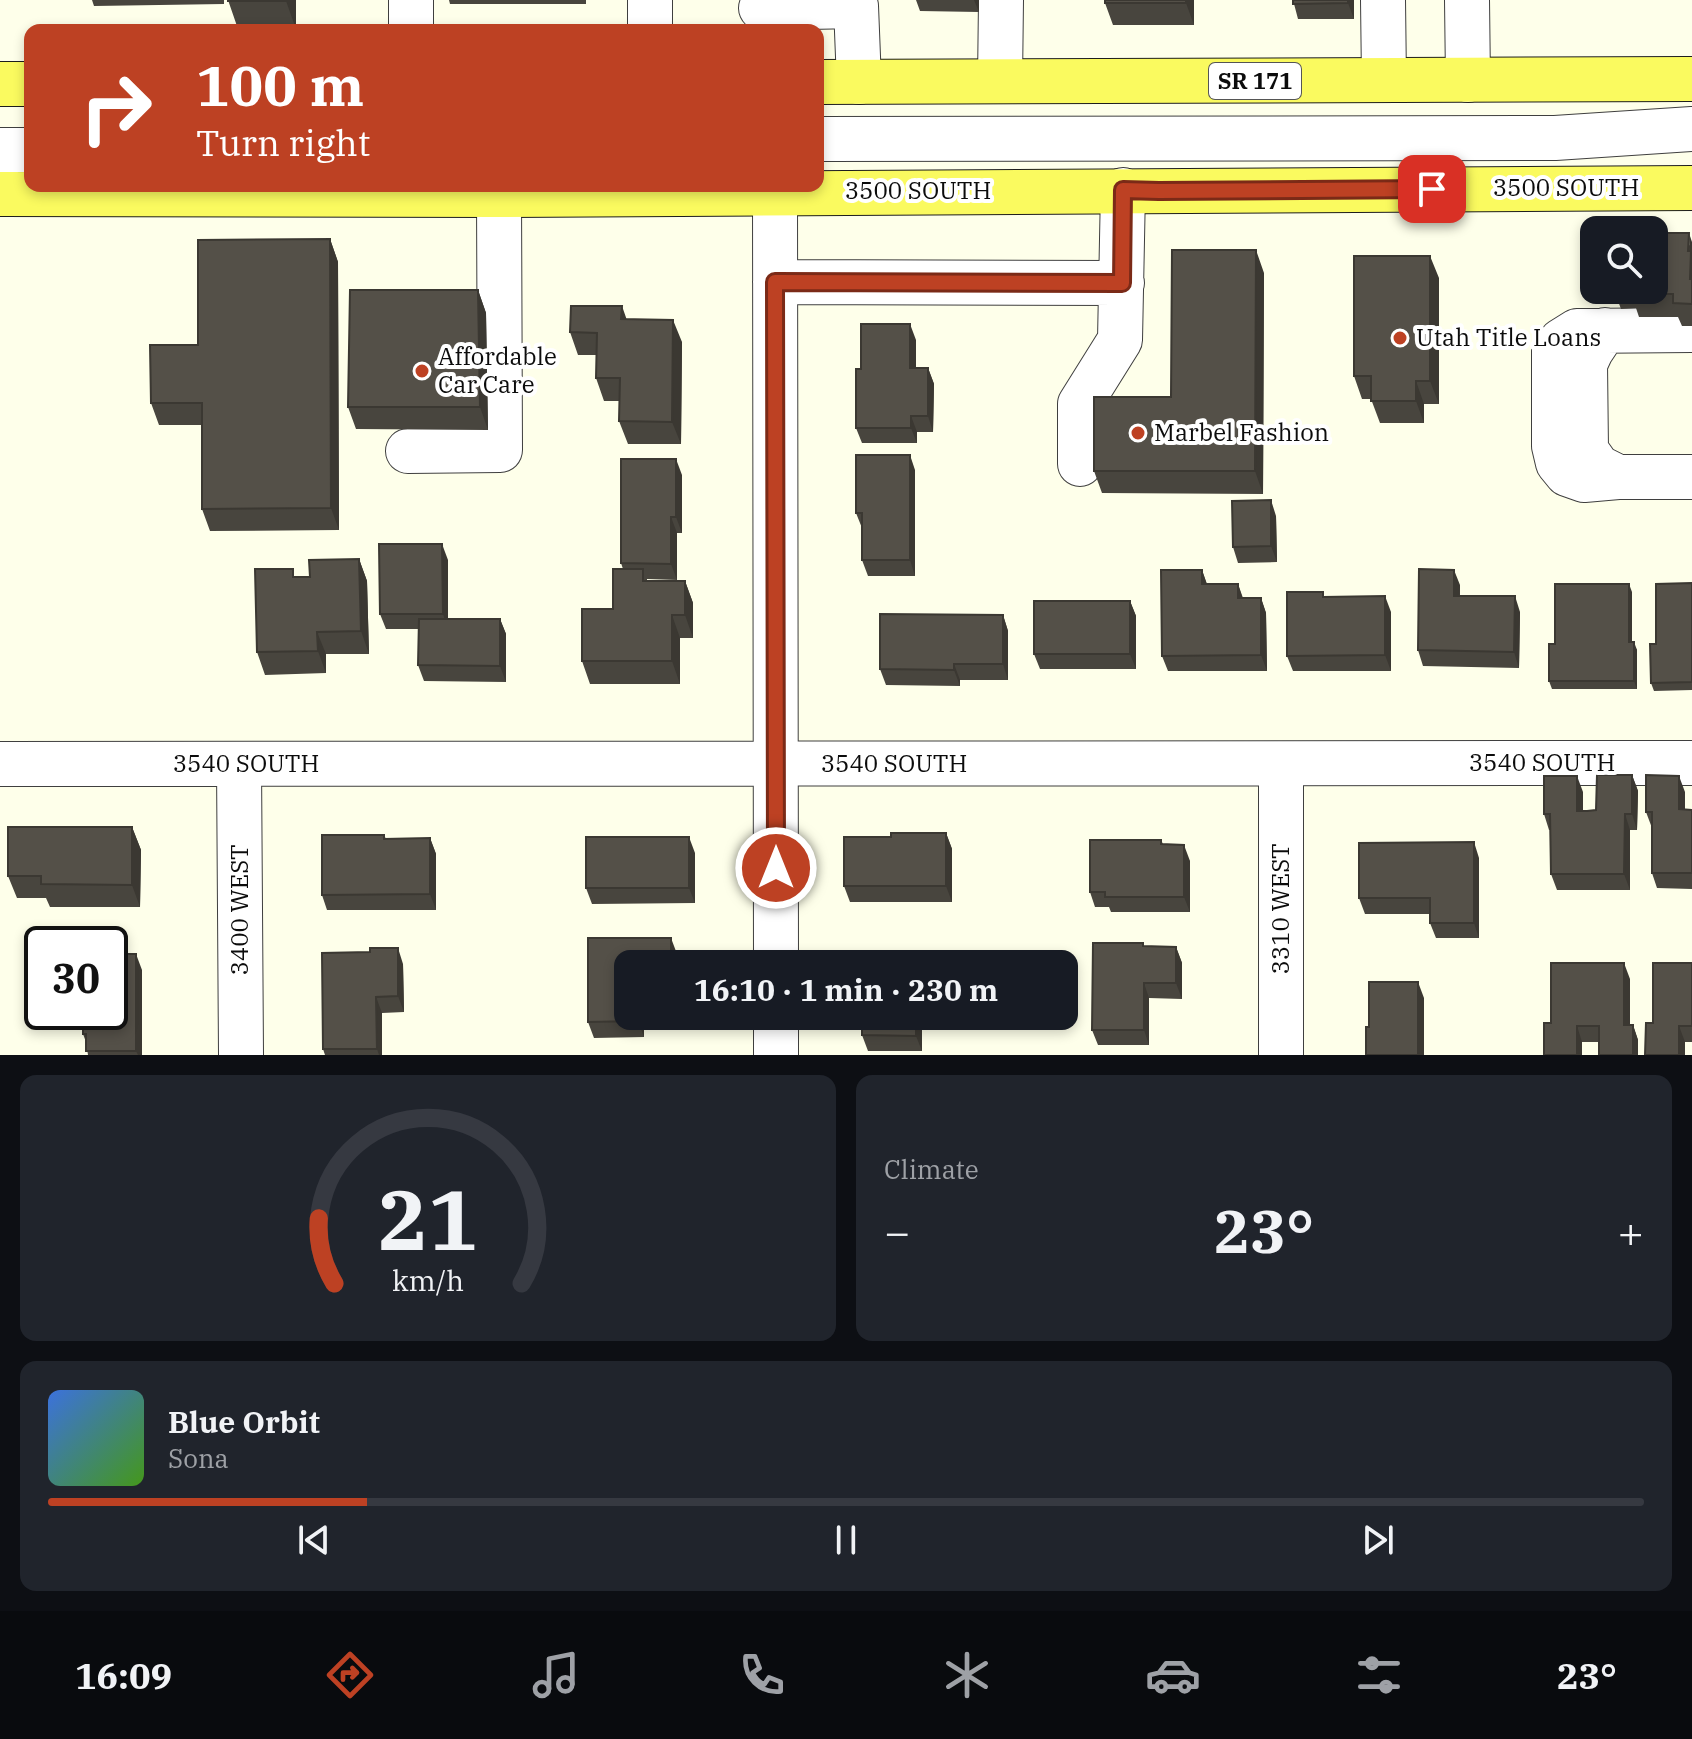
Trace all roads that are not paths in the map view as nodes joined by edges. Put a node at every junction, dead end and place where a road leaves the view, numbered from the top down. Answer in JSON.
{"nodes":[{"id":1,"x":411,"y":0,"type":"edge"},
{"id":2,"x":650,"y":0,"type":"edge"},
{"id":3,"x":1001,"y":0,"type":"edge"},
{"id":4,"x":1383,"y":0,"type":"edge"},
{"id":5,"x":1467,"y":0,"type":"edge"},
{"id":6,"x":857,"y":3,"type":"edge"},
{"id":7,"x":761,"y":13,"type":"edge"},
{"id":8,"x":411,"y":24,"type":"edge"},
{"id":9,"x":650,"y":24,"type":"edge"},
{"id":10,"x":1692,"y":79,"type":"edge"},
{"id":11,"x":1384,"y":80,"type":"junction"},
{"id":12,"x":1468,"y":80,"type":"junction"},
{"id":13,"x":1000,"y":81,"type":"junction"},
{"id":14,"x":839,"y":82,"type":"edge"},
{"id":15,"x":0,"y":84,"type":"edge"},
{"id":16,"x":24,"y":84,"type":"edge"},
{"id":17,"x":1692,"y":129,"type":"edge"},
{"id":18,"x":824,"y":139,"type":"edge"},
{"id":19,"x":0,"y":150,"type":"edge"},
{"id":20,"x":24,"y":150,"type":"edge"},
{"id":21,"x":1692,"y":188,"type":"edge"},
{"id":22,"x":1123,"y":190,"type":"junction"},
{"id":23,"x":775,"y":192,"type":"joint"},
{"id":24,"x":824,"y":192,"type":"edge"},
{"id":25,"x":0,"y":194,"type":"edge"},
{"id":26,"x":499,"y":195,"type":"junction"},
{"id":27,"x":775,"y":282,"type":"junction"},
{"id":28,"x":1122,"y":283,"type":"junction"},
{"id":29,"x":1692,"y":330,"type":"edge"},
{"id":30,"x":408,"y":451,"type":"dead end"},
{"id":31,"x":1080,"y":464,"type":"dead end"},
{"id":32,"x":1692,"y":477,"type":"edge"},
{"id":33,"x":1692,"y":763,"type":"edge"},
{"id":34,"x":0,"y":764,"type":"edge"},
{"id":35,"x":239,"y":764,"type":"junction"},
{"id":36,"x":776,"y":764,"type":"junction"},
{"id":37,"x":1281,"y":764,"type":"junction"},
{"id":38,"x":776,"y":950,"type":"edge"},
{"id":39,"x":776,"y":1030,"type":"edge"},
{"id":40,"x":241,"y":1055,"type":"edge"},
{"id":41,"x":776,"y":1055,"type":"edge"},
{"id":42,"x":1281,"y":1055,"type":"edge"}],
"edges":[{"from":1,"to":8,"type":"street"},
{"from":2,"to":9,"type":"street"},
{"from":3,"to":13,"type":"street"},
{"from":4,"to":11,"type":"street"},
{"from":5,"to":12,"type":"street"},
{"from":6,"to":7,"type":"street"},
{"from":6,"to":14,"type":"street"},
{"from":10,"to":12,"type":"main road","number":"SR 171"},
{"from":11,"to":12,"type":"main road","number":"SR 171"},
{"from":11,"to":13,"type":"main road","number":"SR 171"},
{"from":13,"to":14,"type":"main road","number":"SR 171"},
{"from":15,"to":16,"type":"main road"},
{"from":17,"to":18,"type":"street"},
{"from":19,"to":20,"type":"street"},
{"from":21,"to":22,"type":"main road","name":"3500 SOUTH"},
{"from":22,"to":24,"type":"main road","name":"3500 SOUTH"},
{"from":22,"to":28,"type":"street"},
{"from":23,"to":26,"type":"main road","name":"3500 SOUTH"},
{"from":23,"to":27,"type":"street"},
{"from":25,"to":26,"type":"main road","name":"3500 SOUTH"},
{"from":26,"to":30,"type":"street"},
{"from":27,"to":28,"type":"street"},
{"from":27,"to":36,"type":"street"},
{"from":28,"to":31,"type":"street"},
{"from":29,"to":32,"type":"street"},
{"from":33,"to":37,"type":"street","name":"3540 SOUTH"},
{"from":34,"to":35,"type":"street","name":"3540 SOUTH"},
{"from":35,"to":36,"type":"street","name":"3540 SOUTH"},
{"from":35,"to":40,"type":"street","name":"3400 WEST"},
{"from":36,"to":37,"type":"street","name":"3540 SOUTH"},
{"from":36,"to":38,"type":"street"},
{"from":37,"to":42,"type":"street","name":"3310 WEST"},
{"from":39,"to":41,"type":"street"}]}
